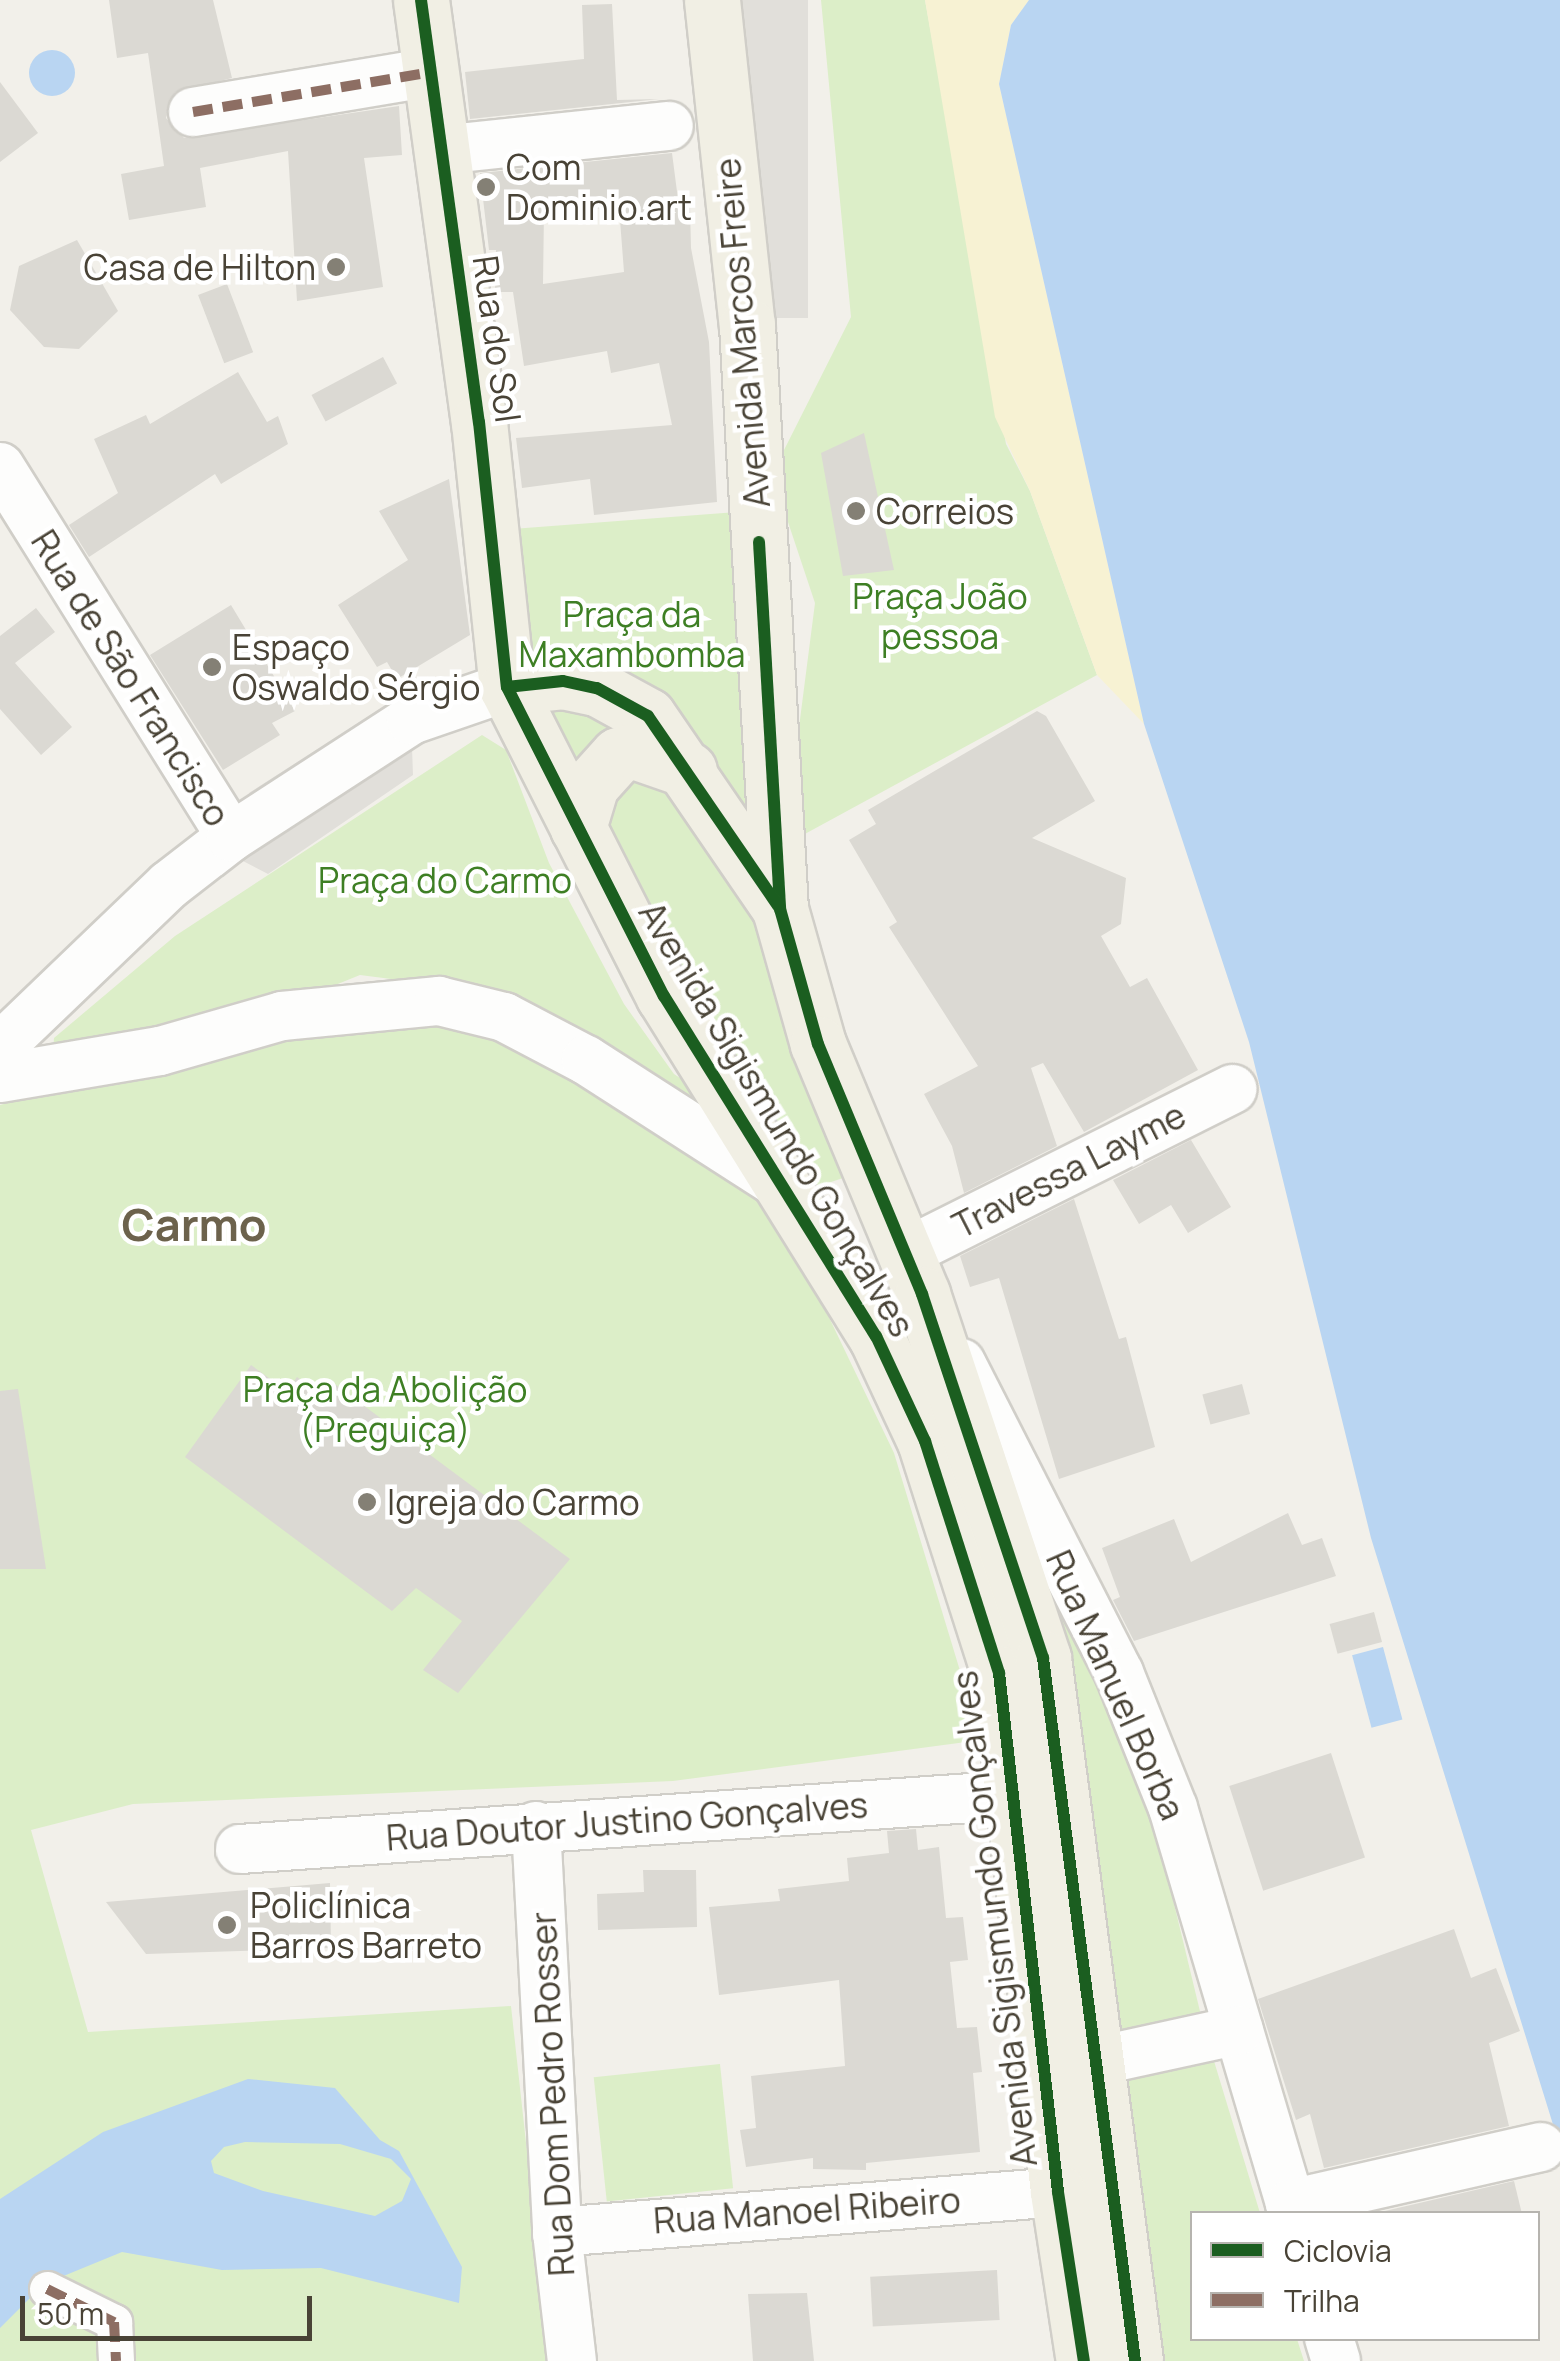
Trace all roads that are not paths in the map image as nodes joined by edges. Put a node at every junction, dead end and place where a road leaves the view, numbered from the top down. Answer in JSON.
{"nodes":[{"id":1,"x":421,"y":0,"type":"edge"},
{"id":2,"x":712,"y":0,"type":"edge"},
{"id":3,"x":431,"y":72,"type":"junction"},
{"id":4,"x":194,"y":112,"type":"dead end"},
{"id":5,"x":669,"y":126,"type":"dead end"},
{"id":6,"x":439,"y":150,"type":"junction"},
{"id":7,"x":0,"y":467,"type":"edge"},
{"id":8,"x":507,"y":688,"type":"junction"},
{"id":9,"x":689,"y":770,"type":"junction"},
{"id":10,"x":578,"y":828,"type":"junction"},
{"id":11,"x":231,"y":837,"type":"junction"},
{"id":12,"x":780,"y":909,"type":"junction"},
{"id":13,"x":0,"y":1047,"type":"edge"},
{"id":14,"x":0,"y":1078,"type":"edge"},
{"id":15,"x":1232,"y":1089,"type":"dead end"},
{"id":16,"x":858,"y":1131,"type":"junction"},
{"id":17,"x":784,"y":1187,"type":"junction"},
{"id":18,"x":915,"y":1273,"type":"junction"},
{"id":19,"x":1014,"y":1795,"type":"junction"},
{"id":20,"x":536,"y":1826,"type":"junction"},
{"id":21,"x":240,"y":1849,"type":"dead end"},
{"id":22,"x":1239,"y":2030,"type":"junction"},
{"id":23,"x":1096,"y":2060,"type":"junction"},
{"id":24,"x":1542,"y":2148,"type":"dead end"},
{"id":25,"x":1058,"y":2192,"type":"junction"},
{"id":26,"x":1291,"y":2209,"type":"edge"},
{"id":27,"x":557,"y":2232,"type":"junction"},
{"id":28,"x":48,"y":2290,"type":"dead end"},
{"id":29,"x":116,"y":2361,"type":"edge"},
{"id":30,"x":572,"y":2361,"type":"edge"},
{"id":31,"x":1084,"y":2361,"type":"edge"},
{"id":32,"x":1135,"y":2361,"type":"edge"}],
"edges":[{"from":1,"to":3,"type":"main road","name":"Rua do Sol"},
{"from":2,"to":12,"type":"main road","name":"Avenida Marcos Freire"},
{"from":3,"to":4,"type":"street"},
{"from":3,"to":6,"type":"main road","name":"Rua do Sol"},
{"from":5,"to":6,"type":"street"},
{"from":6,"to":8,"type":"main road","name":"Rua do Sol"},
{"from":7,"to":11,"type":"street","name":"Rua de São Francisco"},
{"from":8,"to":9,"type":"main road"},
{"from":8,"to":10,"type":"main road","name":"Avenida Sigismundo Gonçalves"},
{"from":8,"to":11,"type":"street"},
{"from":9,"to":10,"type":"main road"},
{"from":9,"to":12,"type":"main road"},
{"from":10,"to":17,"type":"main road","name":"Avenida Sigismundo Gonçalves"},
{"from":11,"to":13,"type":"street"},
{"from":12,"to":16,"type":"main road","name":"Avenida Marcos Freire"},
{"from":14,"to":17,"type":"street"},
{"from":15,"to":18,"type":"street","name":"Travessa Layme"},
{"from":16,"to":17,"type":"main road"},
{"from":16,"to":18,"type":"main road","name":"Avenida Sigismundo Gonçalves"},
{"from":17,"to":19,"type":"main road","name":"Avenida Sigismundo Gonçalves"},
{"from":18,"to":22,"type":"street","name":"Rua Manuel Borba"},
{"from":18,"to":23,"type":"main road","name":"Avenida Sigismundo Gonçalves"},
{"from":19,"to":20,"type":"street","name":"Rua Doutor Justino Gonçalves"},
{"from":19,"to":25,"type":"main road","name":"Avenida Sigismundo Gonçalves"},
{"from":20,"to":21,"type":"street","name":"Rua Doutor Justino Gonçalves"},
{"from":20,"to":27,"type":"street","name":"Rua Dom Pedro Rosser"},
{"from":22,"to":23,"type":"street"},
{"from":22,"to":26,"type":"street","name":"Rua Manuel Borba"},
{"from":23,"to":32,"type":"main road","name":"Avenida Sigismundo Gonçalves"},
{"from":24,"to":26,"type":"street"},
{"from":25,"to":27,"type":"street","name":"Rua Manoel Ribeiro"},
{"from":25,"to":31,"type":"main road","name":"Avenida Sigismundo Gonçalves"},
{"from":27,"to":30,"type":"street","name":"Rua Dom Pedro Rosser"},
{"from":28,"to":29,"type":"street"}]}
